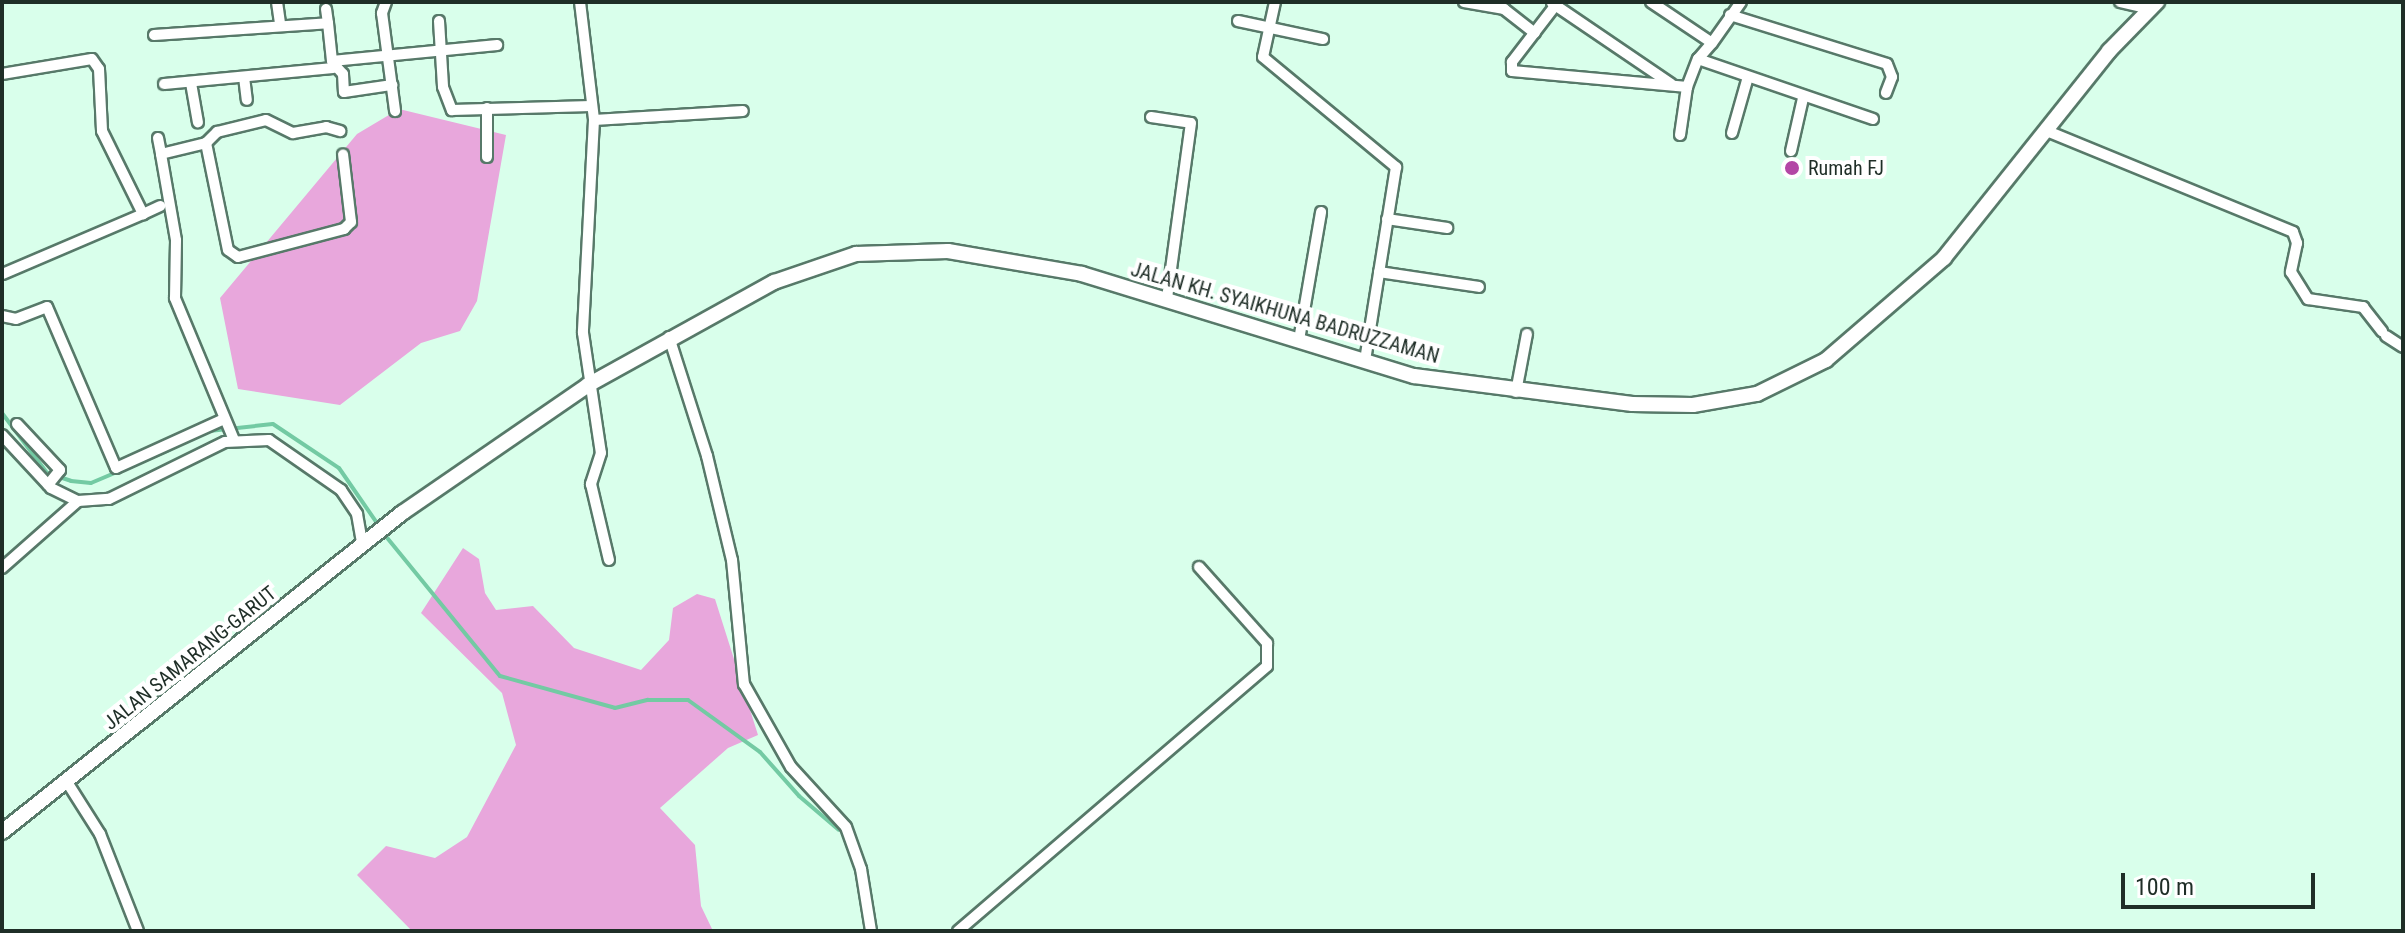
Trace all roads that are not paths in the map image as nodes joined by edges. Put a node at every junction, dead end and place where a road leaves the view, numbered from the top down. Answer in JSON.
{"nodes":[{"id":1,"x":277,"y":2,"type":"edge"},
{"id":2,"x":386,"y":2,"type":"edge"},
{"id":3,"x":580,"y":2,"type":"edge"},
{"id":4,"x":1275,"y":2,"type":"edge"},
{"id":5,"x":1464,"y":2,"type":"edge"},
{"id":6,"x":1651,"y":2,"type":"edge"},
{"id":7,"x":1741,"y":2,"type":"edge"},
{"id":8,"x":2120,"y":2,"type":"edge"},
{"id":9,"x":1555,"y":3,"type":"edge"},
{"id":10,"x":327,"y":5,"type":"edge"},
{"id":11,"x":2154,"y":6,"type":"edge"},
{"id":12,"x":1730,"y":15,"type":"junction"},
{"id":13,"x":439,"y":21,"type":"dead end"},
{"id":14,"x":1238,"y":21,"type":"dead end"},
{"id":15,"x":280,"y":23,"type":"junction"},
{"id":16,"x":328,"y":23,"type":"junction"},
{"id":17,"x":1269,"y":28,"type":"junction"},
{"id":18,"x":1535,"y":33,"type":"junction"},
{"id":19,"x":154,"y":35,"type":"dead end"},
{"id":20,"x":1323,"y":39,"type":"dead end"},
{"id":21,"x":1712,"y":43,"type":"junction"},
{"id":22,"x":497,"y":45,"type":"dead end"},
{"id":23,"x":440,"y":48,"type":"junction"},
{"id":24,"x":389,"y":58,"type":"junction"},
{"id":25,"x":1698,"y":59,"type":"junction"},
{"id":26,"x":333,"y":64,"type":"junction"},
{"id":27,"x":2,"y":74,"type":"edge"},
{"id":28,"x":244,"y":77,"type":"junction"},
{"id":29,"x":1748,"y":77,"type":"junction"},
{"id":30,"x":191,"y":83,"type":"junction"},
{"id":31,"x":164,"y":84,"type":"dead end"},
{"id":32,"x":392,"y":85,"type":"junction"},
{"id":33,"x":1673,"y":85,"type":"junction"},
{"id":34,"x":1687,"y":87,"type":"junction"},
{"id":35,"x":1886,"y":93,"type":"dead end"},
{"id":36,"x":1803,"y":98,"type":"junction"},
{"id":37,"x":247,"y":100,"type":"dead end"},
{"id":38,"x":591,"y":106,"type":"junction"},
{"id":39,"x":487,"y":108,"type":"junction"},
{"id":40,"x":395,"y":111,"type":"dead end"},
{"id":41,"x":743,"y":111,"type":"dead end"},
{"id":42,"x":1151,"y":117,"type":"dead end"},
{"id":43,"x":1873,"y":119,"type":"dead end"},
{"id":44,"x":594,"y":120,"type":"junction"},
{"id":45,"x":198,"y":122,"type":"dead end"},
{"id":46,"x":340,"y":131,"type":"dead end"},
{"id":47,"x":2047,"y":131,"type":"junction"},
{"id":48,"x":1732,"y":133,"type":"dead end"},
{"id":49,"x":1680,"y":135,"type":"dead end"},
{"id":50,"x":158,"y":138,"type":"dead end"},
{"id":51,"x":206,"y":143,"type":"junction"},
{"id":52,"x":1791,"y":151,"type":"dead end"},
{"id":53,"x":161,"y":154,"type":"junction"},
{"id":54,"x":343,"y":154,"type":"dead end"},
{"id":55,"x":487,"y":157,"type":"dead end"},
{"id":56,"x":160,"y":206,"type":"dead end"},
{"id":57,"x":1321,"y":212,"type":"dead end"},
{"id":58,"x":143,"y":214,"type":"junction"},
{"id":59,"x":1387,"y":219,"type":"junction"},
{"id":60,"x":1447,"y":228,"type":"dead end"},
{"id":61,"x":1379,"y":272,"type":"junction"},
{"id":62,"x":2,"y":274,"type":"edge"},
{"id":63,"x":1479,"y":287,"type":"dead end"},
{"id":64,"x":1167,"y":299,"type":"junction"},
{"id":65,"x":2,"y":316,"type":"edge"},
{"id":66,"x":1527,"y":334,"type":"dead end"},
{"id":67,"x":669,"y":337,"type":"junction"},
{"id":68,"x":1299,"y":340,"type":"junction"},
{"id":69,"x":2403,"y":347,"type":"edge"},
{"id":70,"x":1365,"y":361,"type":"junction"},
{"id":71,"x":588,"y":385,"type":"junction"},
{"id":72,"x":1516,"y":392,"type":"junction"},
{"id":73,"x":222,"y":420,"type":"junction"},
{"id":74,"x":17,"y":424,"type":"dead end"},
{"id":75,"x":2,"y":435,"type":"edge"},
{"id":76,"x":232,"y":438,"type":"junction"},
{"id":77,"x":53,"y":479,"type":"junction"},
{"id":78,"x":78,"y":501,"type":"junction"},
{"id":79,"x":402,"y":513,"type":"joint"},
{"id":80,"x":367,"y":538,"type":"junction"},
{"id":81,"x":609,"y":560,"type":"dead end"},
{"id":82,"x":1199,"y":567,"type":"dead end"},
{"id":83,"x":2,"y":568,"type":"edge"},
{"id":84,"x":67,"y":782,"type":"junction"},
{"id":85,"x":2,"y":832,"type":"edge"},
{"id":86,"x":138,"y":931,"type":"edge"},
{"id":87,"x":871,"y":931,"type":"edge"},
{"id":88,"x":958,"y":931,"type":"edge"}],
"edges":[{"from":1,"to":15,"type":"street"},
{"from":2,"to":24,"type":"street"},
{"from":3,"to":38,"type":"street"},
{"from":4,"to":17,"type":"street"},
{"from":5,"to":18,"type":"street"},
{"from":6,"to":21,"type":"street"},
{"from":7,"to":12,"type":"street"},
{"from":8,"to":11,"type":"street"},
{"from":9,"to":18,"type":"street"},
{"from":9,"to":33,"type":"street"},
{"from":10,"to":16,"type":"street"},
{"from":11,"to":47,"type":"main road","name":"JALAN KH. SYAIKHUNA BADRUZZAMAN"},
{"from":12,"to":21,"type":"street"},
{"from":12,"to":35,"type":"street"},
{"from":13,"to":23,"type":"street"},
{"from":14,"to":17,"type":"street"},
{"from":15,"to":16,"type":"street"},
{"from":15,"to":19,"type":"street"},
{"from":16,"to":26,"type":"street"},
{"from":17,"to":20,"type":"street"},
{"from":17,"to":59,"type":"street"},
{"from":18,"to":33,"type":"street"},
{"from":21,"to":25,"type":"street"},
{"from":22,"to":23,"type":"street"},
{"from":23,"to":24,"type":"street"},
{"from":23,"to":39,"type":"street"},
{"from":24,"to":26,"type":"street"},
{"from":24,"to":32,"type":"street"},
{"from":25,"to":29,"type":"street"},
{"from":25,"to":34,"type":"street"},
{"from":26,"to":28,"type":"street"},
{"from":26,"to":32,"type":"street"},
{"from":27,"to":58,"type":"street"},
{"from":28,"to":30,"type":"street"},
{"from":28,"to":37,"type":"street"},
{"from":29,"to":36,"type":"street"},
{"from":29,"to":48,"type":"street"},
{"from":30,"to":31,"type":"street"},
{"from":30,"to":45,"type":"street"},
{"from":32,"to":40,"type":"street"},
{"from":33,"to":34,"type":"street"},
{"from":34,"to":49,"type":"street"},
{"from":36,"to":43,"type":"street"},
{"from":36,"to":52,"type":"street"},
{"from":38,"to":39,"type":"street"},
{"from":38,"to":44,"type":"street"},
{"from":39,"to":55,"type":"street"},
{"from":41,"to":44,"type":"street"},
{"from":42,"to":64,"type":"street"},
{"from":44,"to":71,"type":"street"},
{"from":46,"to":51,"type":"street"},
{"from":47,"to":69,"type":"street"},
{"from":47,"to":72,"type":"main road","name":"JALAN KH. SYAIKHUNA BADRUZZAMAN"},
{"from":50,"to":53,"type":"street"},
{"from":51,"to":53,"type":"street"},
{"from":51,"to":54,"type":"street"},
{"from":53,"to":73,"type":"street"},
{"from":56,"to":58,"type":"street"},
{"from":57,"to":68,"type":"street"},
{"from":58,"to":62,"type":"street"},
{"from":59,"to":60,"type":"street"},
{"from":59,"to":61,"type":"street"},
{"from":61,"to":63,"type":"street"},
{"from":61,"to":70,"type":"street"},
{"from":64,"to":67,"type":"main road","name":"JALAN KH. SYAIKHUNA BADRUZZAMAN"},
{"from":64,"to":68,"type":"main road","name":"JALAN KH. SYAIKHUNA BADRUZZAMAN"},
{"from":65,"to":73,"type":"street"},
{"from":66,"to":72,"type":"street"},
{"from":67,"to":71,"type":"main road","name":"JALAN KH. SYAIKHUNA BADRUZZAMAN"},
{"from":67,"to":87,"type":"street"},
{"from":68,"to":70,"type":"main road","name":"JALAN KH. SYAIKHUNA BADRUZZAMAN"},
{"from":70,"to":72,"type":"main road","name":"JALAN KH. SYAIKHUNA BADRUZZAMAN"},
{"from":71,"to":79,"type":"main road","name":"JALAN KH. SYAIKHUNA BADRUZZAMAN"},
{"from":71,"to":81,"type":"street"},
{"from":73,"to":76,"type":"street"},
{"from":74,"to":77,"type":"street"},
{"from":75,"to":77,"type":"street"},
{"from":76,"to":78,"type":"street"},
{"from":76,"to":80,"type":"street"},
{"from":77,"to":78,"type":"street"},
{"from":78,"to":83,"type":"street"},
{"from":79,"to":80,"type":"main road","name":"JALAN SAMARANG-GARUT"},
{"from":80,"to":84,"type":"main road","name":"JALAN SAMARANG-GARUT"},
{"from":82,"to":88,"type":"street"},
{"from":84,"to":85,"type":"main road","name":"JALAN SAMARANG-GARUT"},
{"from":84,"to":86,"type":"street"}]}
